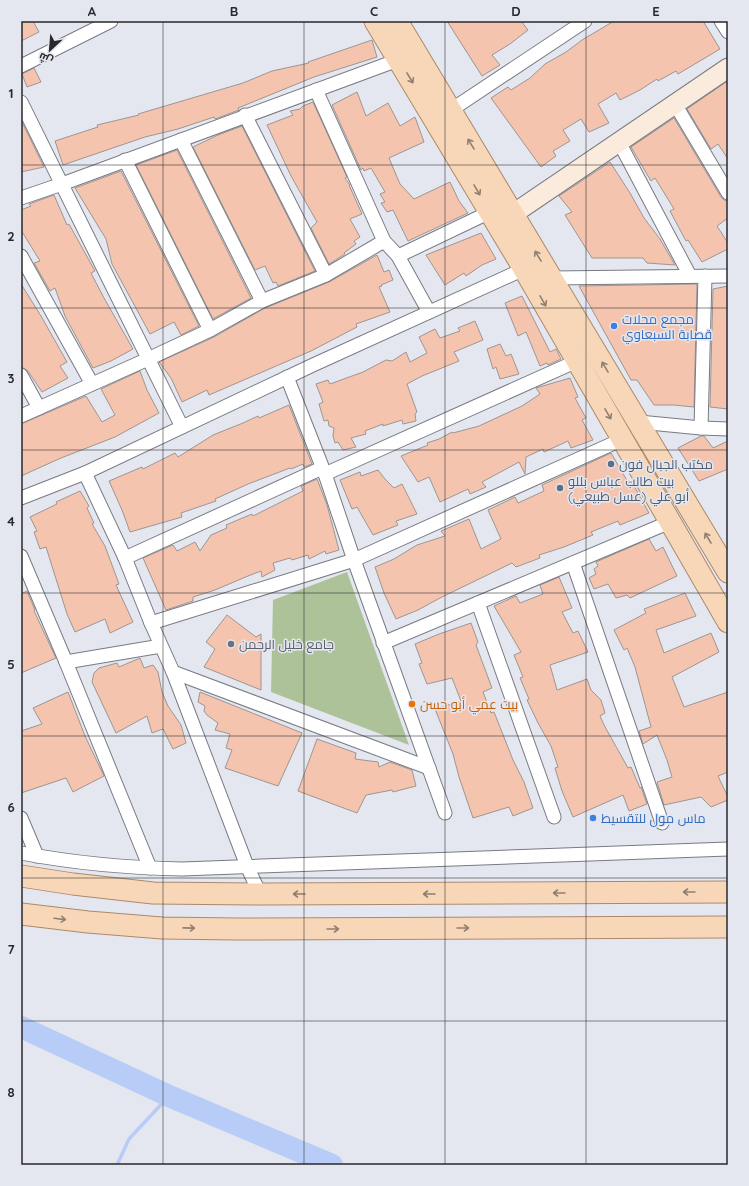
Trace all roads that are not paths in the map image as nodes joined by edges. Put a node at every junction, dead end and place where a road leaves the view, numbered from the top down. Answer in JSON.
{"nodes":[{"id":1,"x":111,"y":21,"type":"edge"},
{"id":2,"x":375,"y":21,"type":"edge"},
{"id":3,"x":398,"y":21,"type":"edge"},
{"id":4,"x":585,"y":21,"type":"edge"},
{"id":5,"x":721,"y":21,"type":"edge"},
{"id":6,"x":728,"y":32,"type":"edge"},
{"id":7,"x":398,"y":60,"type":"junction"},
{"id":8,"x":21,"y":66,"type":"edge"},
{"id":9,"x":728,"y":68,"type":"edge"},
{"id":10,"x":316,"y":90,"type":"junction"},
{"id":11,"x":21,"y":102,"type":"edge"},
{"id":12,"x":675,"y":104,"type":"junction"},
{"id":13,"x":451,"y":110,"type":"junction"},
{"id":14,"x":245,"y":115,"type":"junction"},
{"id":15,"x":181,"y":140,"type":"junction"},
{"id":16,"x":619,"y":142,"type":"junction"},
{"id":17,"x":125,"y":160,"type":"junction"},
{"id":18,"x":62,"y":184,"type":"junction"},
{"id":19,"x":728,"y":193,"type":"edge"},
{"id":20,"x":21,"y":198,"type":"edge"},
{"id":21,"x":490,"y":212,"type":"junction"},
{"id":22,"x":513,"y":214,"type":"junction"},
{"id":23,"x":384,"y":241,"type":"junction"},
{"id":24,"x":21,"y":256,"type":"edge"},
{"id":25,"x":398,"y":256,"type":"junction"},
{"id":26,"x":524,"y":269,"type":"junction"},
{"id":27,"x":326,"y":275,"type":"junction"},
{"id":28,"x":690,"y":276,"type":"junction"},
{"id":29,"x":705,"y":276,"type":"junction"},
{"id":30,"x":728,"y":276,"type":"edge"},
{"id":31,"x":551,"y":278,"type":"junction"},
{"id":32,"x":262,"y":302,"type":"junction"},
{"id":33,"x":429,"y":312,"type":"junction"},
{"id":34,"x":210,"y":330,"type":"junction"},
{"id":35,"x":148,"y":360,"type":"junction"},
{"id":36,"x":577,"y":361,"type":"junction"},
{"id":37,"x":21,"y":375,"type":"edge"},
{"id":38,"x":287,"y":377,"type":"junction"},
{"id":39,"x":92,"y":384,"type":"junction"},
{"id":40,"x":39,"y":408,"type":"junction"},
{"id":41,"x":21,"y":416,"type":"edge"},
{"id":42,"x":639,"y":422,"type":"junction"},
{"id":43,"x":182,"y":427,"type":"junction"},
{"id":44,"x":701,"y":428,"type":"junction"},
{"id":45,"x":728,"y":429,"type":"edge"},
{"id":46,"x":623,"y":439,"type":"junction"},
{"id":47,"x":323,"y":471,"type":"junction"},
{"id":48,"x":85,"y":473,"type":"junction"},
{"id":49,"x":21,"y":498,"type":"edge"},
{"id":50,"x":670,"y":522,"type":"junction"},
{"id":51,"x":21,"y":556,"type":"edge"},
{"id":52,"x":126,"y":558,"type":"junction"},
{"id":53,"x":354,"y":560,"type":"junction"},
{"id":54,"x":573,"y":563,"type":"junction"},
{"id":55,"x":726,"y":566,"type":"edge"},
{"id":56,"x":478,"y":603,"type":"junction"},
{"id":57,"x":728,"y":622,"type":"edge"},
{"id":58,"x":151,"y":623,"type":"junction"},
{"id":59,"x":384,"y":643,"type":"junction"},
{"id":60,"x":162,"y":646,"type":"junction"},
{"id":61,"x":66,"y":662,"type":"junction"},
{"id":62,"x":173,"y":672,"type":"junction"},
{"id":63,"x":428,"y":768,"type":"junction"},
{"id":64,"x":445,"y":814,"type":"dead end"},
{"id":65,"x":554,"y":817,"type":"dead end"},
{"id":66,"x":21,"y":818,"type":"edge"},
{"id":67,"x":662,"y":823,"type":"dead end"},
{"id":68,"x":728,"y":849,"type":"edge"},
{"id":69,"x":21,"y":853,"type":"edge"},
{"id":70,"x":37,"y":856,"type":"junction"},
{"id":71,"x":246,"y":866,"type":"junction"},
{"id":72,"x":150,"y":868,"type":"junction"},
{"id":73,"x":21,"y":876,"type":"edge"},
{"id":74,"x":728,"y":892,"type":"edge"},
{"id":75,"x":260,"y":894,"type":"junction"},
{"id":76,"x":21,"y":914,"type":"edge"},
{"id":77,"x":728,"y":927,"type":"edge"}],
"edges":[{"from":1,"to":8,"type":"street"},
{"from":2,"to":7,"type":"main road"},
{"from":3,"to":13,"type":"main road"},
{"from":4,"to":13,"type":"street"},
{"from":5,"to":6,"type":"street"},
{"from":7,"to":10,"type":"street"},
{"from":7,"to":21,"type":"main road","one_way":true},
{"from":9,"to":12,"type":"street"},
{"from":10,"to":14,"type":"street"},
{"from":10,"to":23,"type":"street"},
{"from":11,"to":18,"type":"street"},
{"from":12,"to":16,"type":"street"},
{"from":12,"to":19,"type":"street"},
{"from":22,"to":13,"type":"main road","one_way":true},
{"from":14,"to":15,"type":"street"},
{"from":14,"to":27,"type":"street"},
{"from":15,"to":17,"type":"street"},
{"from":15,"to":32,"type":"street"},
{"from":16,"to":22,"type":"street"},
{"from":16,"to":28,"type":"street"},
{"from":17,"to":18,"type":"street"},
{"from":17,"to":34,"type":"street"},
{"from":18,"to":20,"type":"street"},
{"from":18,"to":35,"type":"street"},
{"from":21,"to":25,"type":"street"},
{"from":21,"to":26,"type":"main road"},
{"from":31,"to":22,"type":"main road","one_way":true},
{"from":23,"to":25,"type":"street"},
{"from":23,"to":27,"type":"street"},
{"from":24,"to":39,"type":"street"},
{"from":25,"to":33,"type":"street"},
{"from":26,"to":33,"type":"street"},
{"from":26,"to":36,"type":"main road","one_way":true},
{"from":27,"to":32,"type":"street"},
{"from":28,"to":29,"type":"street"},
{"from":28,"to":31,"type":"street"},
{"from":29,"to":30,"type":"street"},
{"from":29,"to":44,"type":"street"},
{"from":42,"to":31,"type":"main road","one_way":true},
{"from":32,"to":34,"type":"street"},
{"from":33,"to":38,"type":"street"},
{"from":34,"to":35,"type":"street"},
{"from":35,"to":39,"type":"street"},
{"from":35,"to":43,"type":"street"},
{"from":36,"to":46,"type":"main road","one_way":true},
{"from":36,"to":47,"type":"street"},
{"from":37,"to":40,"type":"street"},
{"from":38,"to":43,"type":"street"},
{"from":38,"to":47,"type":"street"},
{"from":39,"to":40,"type":"street"},
{"from":40,"to":41,"type":"street"},
{"from":42,"to":44,"type":"street"},
{"from":55,"to":42,"type":"main road","one_way":true},
{"from":43,"to":48,"type":"street"},
{"from":44,"to":45,"type":"street"},
{"from":46,"to":50,"type":"main road"},
{"from":46,"to":53,"type":"street"},
{"from":47,"to":52,"type":"street"},
{"from":47,"to":53,"type":"street"},
{"from":48,"to":49,"type":"street"},
{"from":48,"to":52,"type":"street"},
{"from":50,"to":54,"type":"street"},
{"from":50,"to":57,"type":"main road"},
{"from":51,"to":61,"type":"street"},
{"from":52,"to":58,"type":"street"},
{"from":53,"to":58,"type":"street"},
{"from":53,"to":59,"type":"street"},
{"from":54,"to":56,"type":"street"},
{"from":54,"to":67,"type":"street"},
{"from":56,"to":59,"type":"street"},
{"from":56,"to":65,"type":"street"},
{"from":58,"to":60,"type":"street"},
{"from":59,"to":63,"type":"street"},
{"from":60,"to":61,"type":"street"},
{"from":60,"to":62,"type":"street"},
{"from":61,"to":72,"type":"street"},
{"from":62,"to":63,"type":"street"},
{"from":62,"to":71,"type":"street"},
{"from":63,"to":64,"type":"street"},
{"from":66,"to":70,"type":"street"},
{"from":68,"to":71,"type":"street"},
{"from":69,"to":70,"type":"street"},
{"from":70,"to":72,"type":"street"},
{"from":71,"to":72,"type":"street"},
{"from":71,"to":75,"type":"street"},
{"from":73,"to":75,"type":"main road"},
{"from":74,"to":75,"type":"main road","one_way":true},
{"from":76,"to":77,"type":"main road","one_way":true}]}
